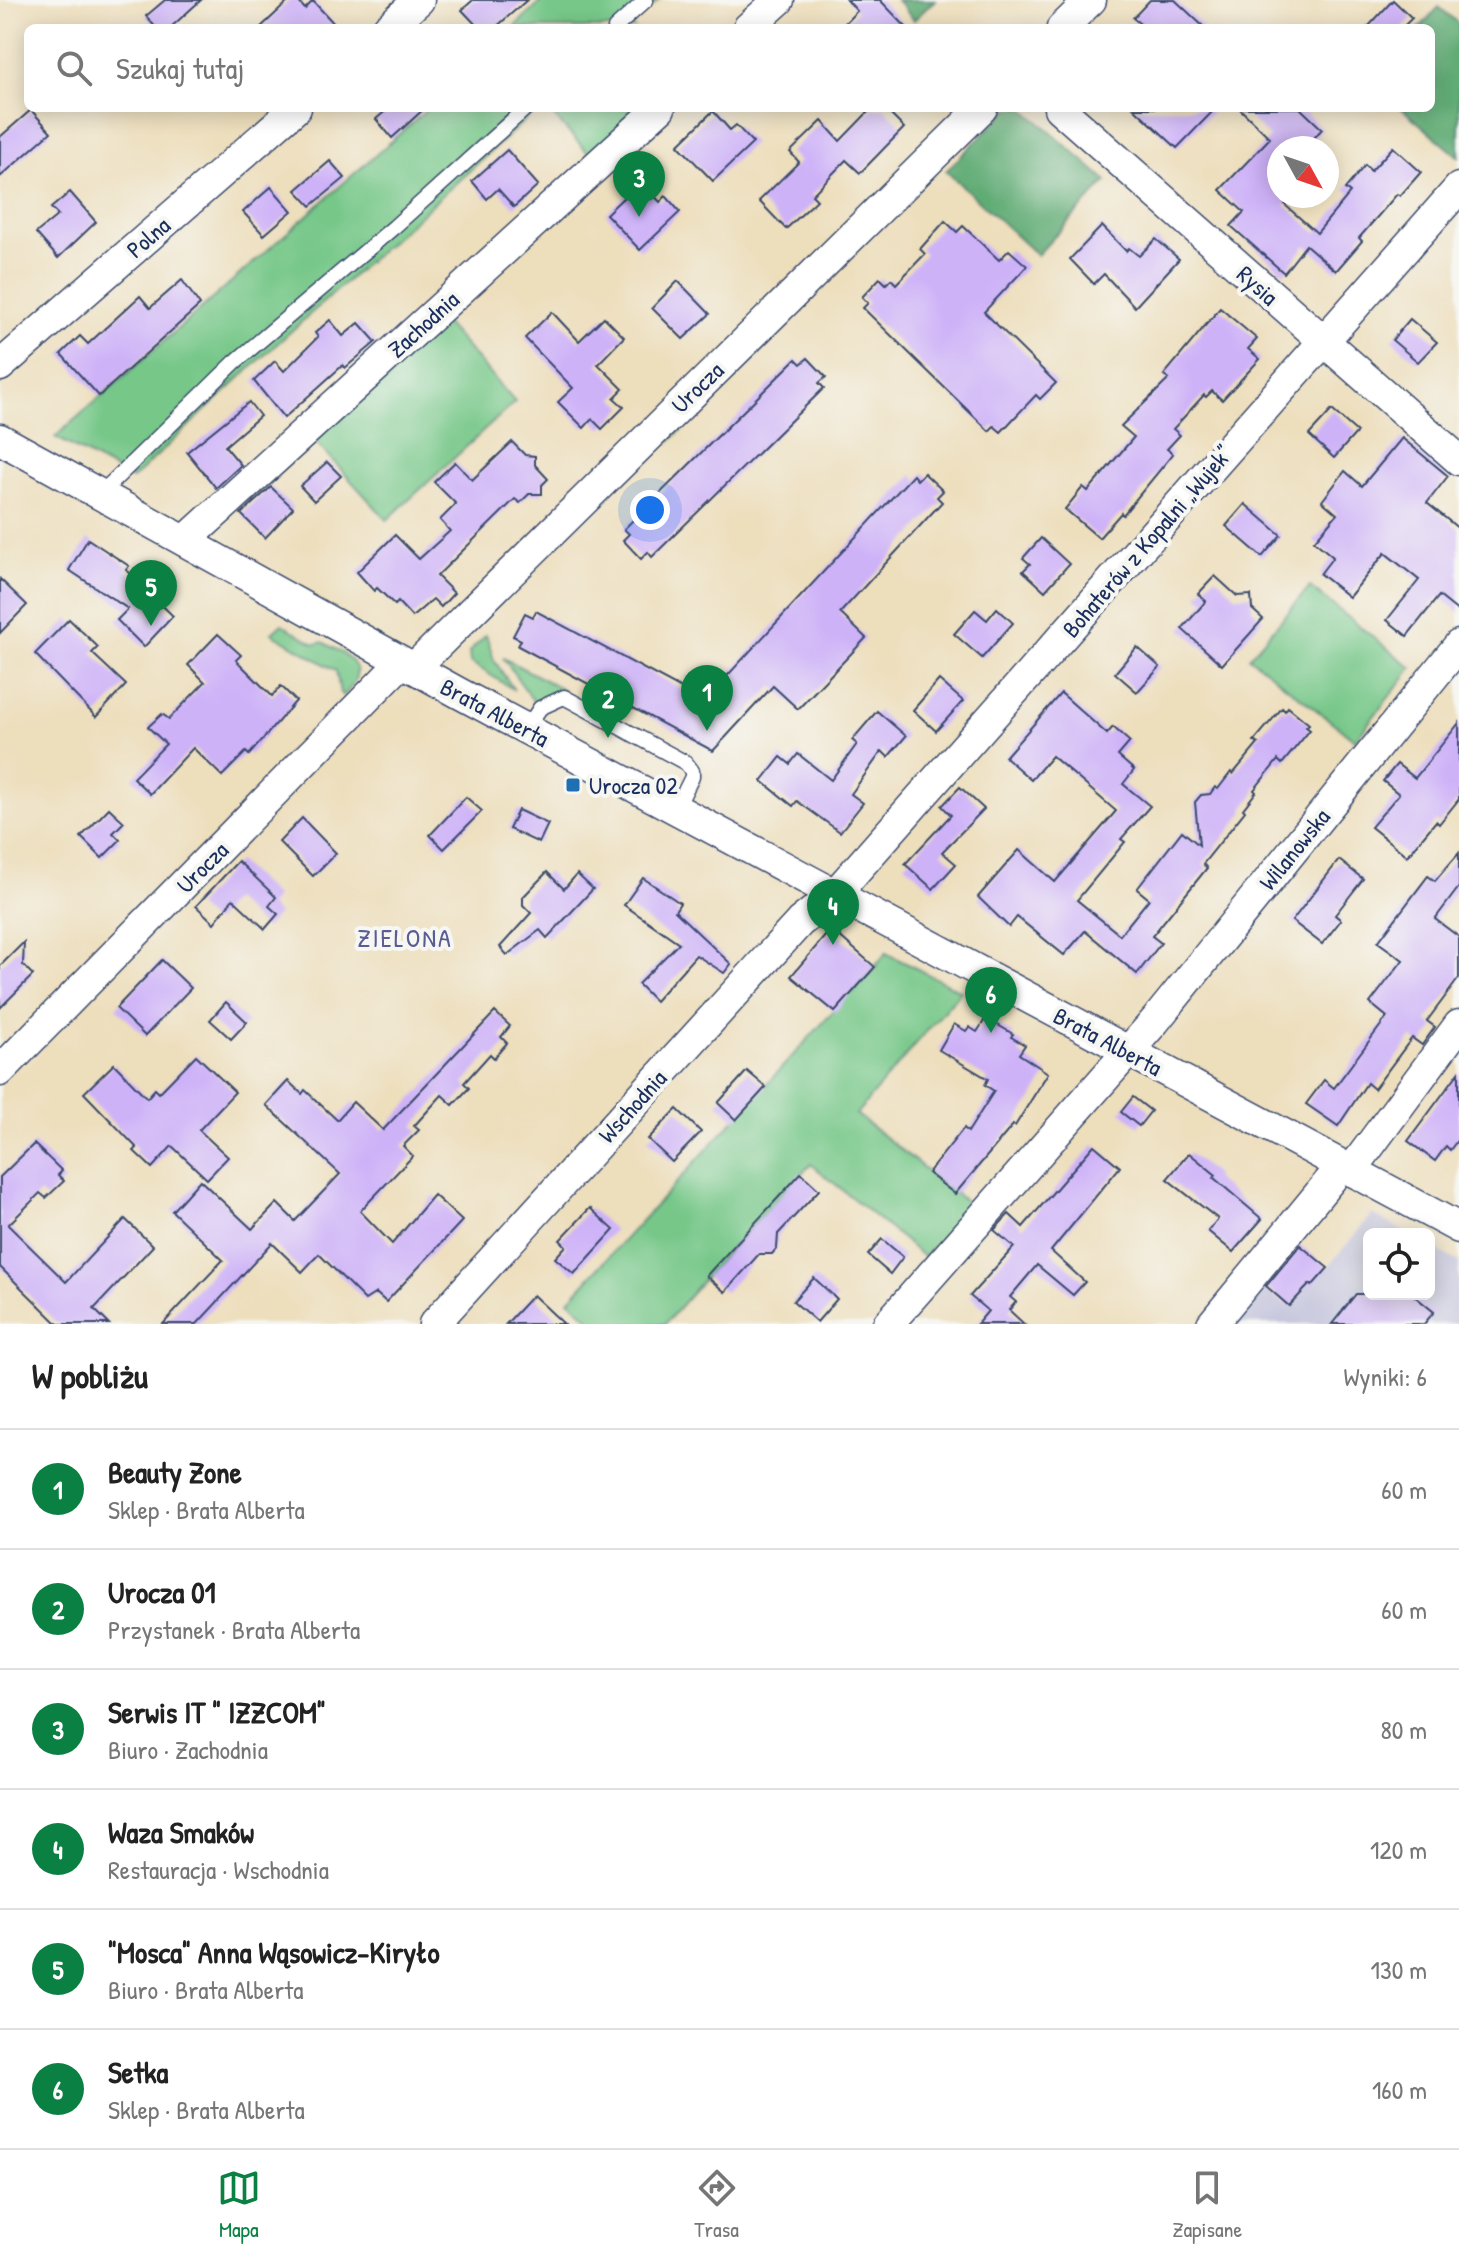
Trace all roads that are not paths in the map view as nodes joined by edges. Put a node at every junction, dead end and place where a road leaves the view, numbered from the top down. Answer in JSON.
{"nodes":[{"id":1,"x":419,"y":0,"type":"edge"},
{"id":2,"x":646,"y":0,"type":"edge"},
{"id":3,"x":779,"y":0,"type":"edge"},
{"id":4,"x":1091,"y":0,"type":"edge"},
{"id":5,"x":392,"y":24,"type":"edge"},
{"id":6,"x":619,"y":24,"type":"edge"},
{"id":7,"x":752,"y":24,"type":"edge"},
{"id":8,"x":1066,"y":24,"type":"edge"},
{"id":9,"x":291,"y":112,"type":"edge"},
{"id":10,"x":522,"y":112,"type":"edge"},
{"id":11,"x":656,"y":112,"type":"edge"},
{"id":12,"x":978,"y":112,"type":"edge"},
{"id":13,"x":1063,"y":112,"type":"edge"},
{"id":14,"x":1459,"y":188,"type":"edge"},
{"id":15,"x":1322,"y":342,"type":"junction"},
{"id":16,"x":0,"y":366,"type":"edge"},
{"id":17,"x":0,"y":439,"type":"edge"},
{"id":18,"x":1459,"y":460,"type":"edge"},
{"id":19,"x":100,"y":494,"type":"junction"},
{"id":20,"x":185,"y":541,"type":"junction"},
{"id":21,"x":1459,"y":645,"type":"edge"},
{"id":22,"x":408,"y":665,"type":"junction"},
{"id":23,"x":527,"y":728,"type":"junction"},
{"id":24,"x":676,"y":809,"type":"junction"},
{"id":25,"x":835,"y":894,"type":"junction"},
{"id":26,"x":1459,"y":1025,"type":"edge"},
{"id":27,"x":1128,"y":1052,"type":"junction"},
{"id":28,"x":0,"y":1071,"type":"edge"},
{"id":29,"x":1346,"y":1168,"type":"junction"},
{"id":30,"x":1459,"y":1228,"type":"edge"},
{"id":31,"x":434,"y":1324,"type":"edge"},
{"id":32,"x":888,"y":1324,"type":"edge"},
{"id":33,"x":1212,"y":1324,"type":"edge"}],
"edges":[{"from":1,"to":5,"type":"street"},
{"from":2,"to":6,"type":"lane"},
{"from":3,"to":7,"type":"street"},
{"from":4,"to":8,"type":"street"},
{"from":9,"to":16,"type":"street","name":"Polna"},
{"from":10,"to":19,"type":"lane"},
{"from":11,"to":20,"type":"street","name":"Zachodnia"},
{"from":12,"to":22,"type":"street","name":"Urocza"},
{"from":13,"to":15,"type":"street","name":"Rysia"},
{"from":14,"to":15,"type":"street","name":"Bohaterów z Kopalni „Wujek”"},
{"from":15,"to":18,"type":"street","name":"Rysia"},
{"from":15,"to":25,"type":"street","name":"Bohaterów z Kopalni „Wujek”"},
{"from":17,"to":19,"type":"street","name":"Brata Alberta"},
{"from":19,"to":20,"type":"street","name":"Brata Alberta"},
{"from":20,"to":22,"type":"street","name":"Brata Alberta"},
{"from":21,"to":27,"type":"street","name":"Wilanowska"},
{"from":22,"to":23,"type":"street","name":"Brata Alberta"},
{"from":22,"to":28,"type":"street","name":"Urocza"},
{"from":23,"to":24,"type":"street","name":"Brata Alberta"},
{"from":23,"to":24,"type":"lane"},
{"from":24,"to":25,"type":"street","name":"Brata Alberta"},
{"from":25,"to":27,"type":"street","name":"Brata Alberta"},
{"from":25,"to":31,"type":"street","name":"Wschodnia"},
{"from":26,"to":29,"type":"street"},
{"from":27,"to":29,"type":"street","name":"Brata Alberta"},
{"from":27,"to":32,"type":"street","name":"Wilanowska"},
{"from":29,"to":30,"type":"street","name":"Brata Alberta"},
{"from":29,"to":33,"type":"street"}]}
